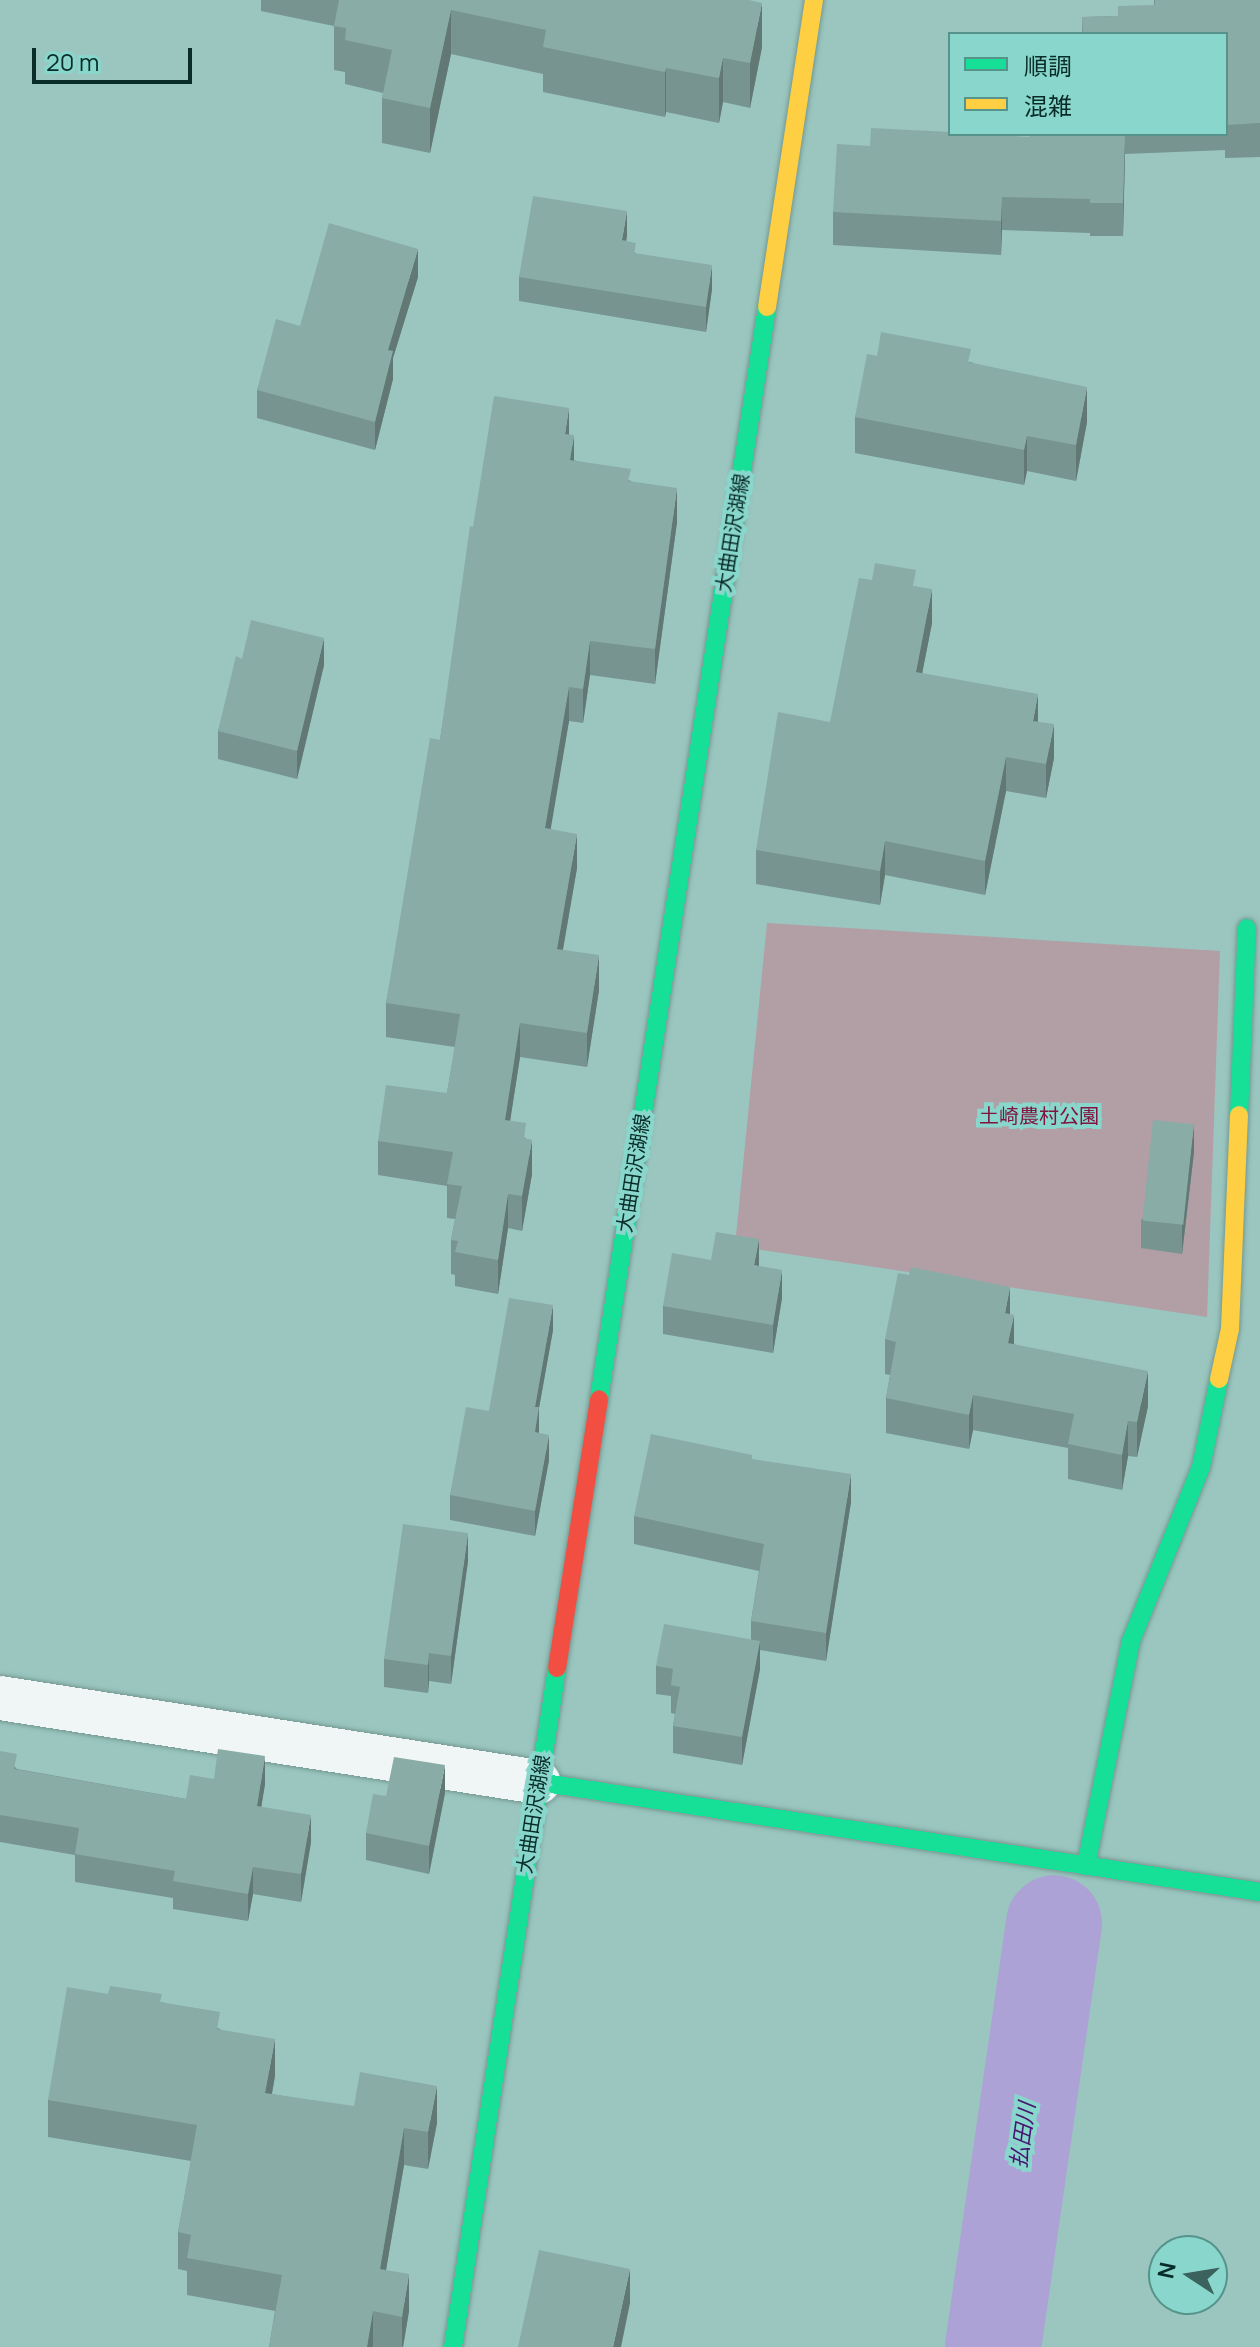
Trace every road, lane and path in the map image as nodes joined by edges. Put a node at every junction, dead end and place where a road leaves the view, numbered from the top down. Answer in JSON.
{"nodes":[{"id":1,"x":814,"y":0,"type":"edge"},
{"id":2,"x":1247,"y":928,"type":"dead end"},
{"id":3,"x":0,"y":1698,"type":"edge"},
{"id":4,"x":538,"y":1782,"type":"junction"},
{"id":5,"x":1086,"y":1866,"type":"junction"},
{"id":6,"x":1260,"y":1892,"type":"edge"},
{"id":7,"x":453,"y":2347,"type":"edge"}],
"edges":[{"from":1,"to":4,"type":"main road","name":"大曲田沢湖線"},
{"from":2,"to":5,"type":"main road"},
{"from":3,"to":4,"type":"street"},
{"from":4,"to":5,"type":"main road"},
{"from":4,"to":7,"type":"main road","name":"大曲田沢湖線"},
{"from":5,"to":6,"type":"main road"}]}
